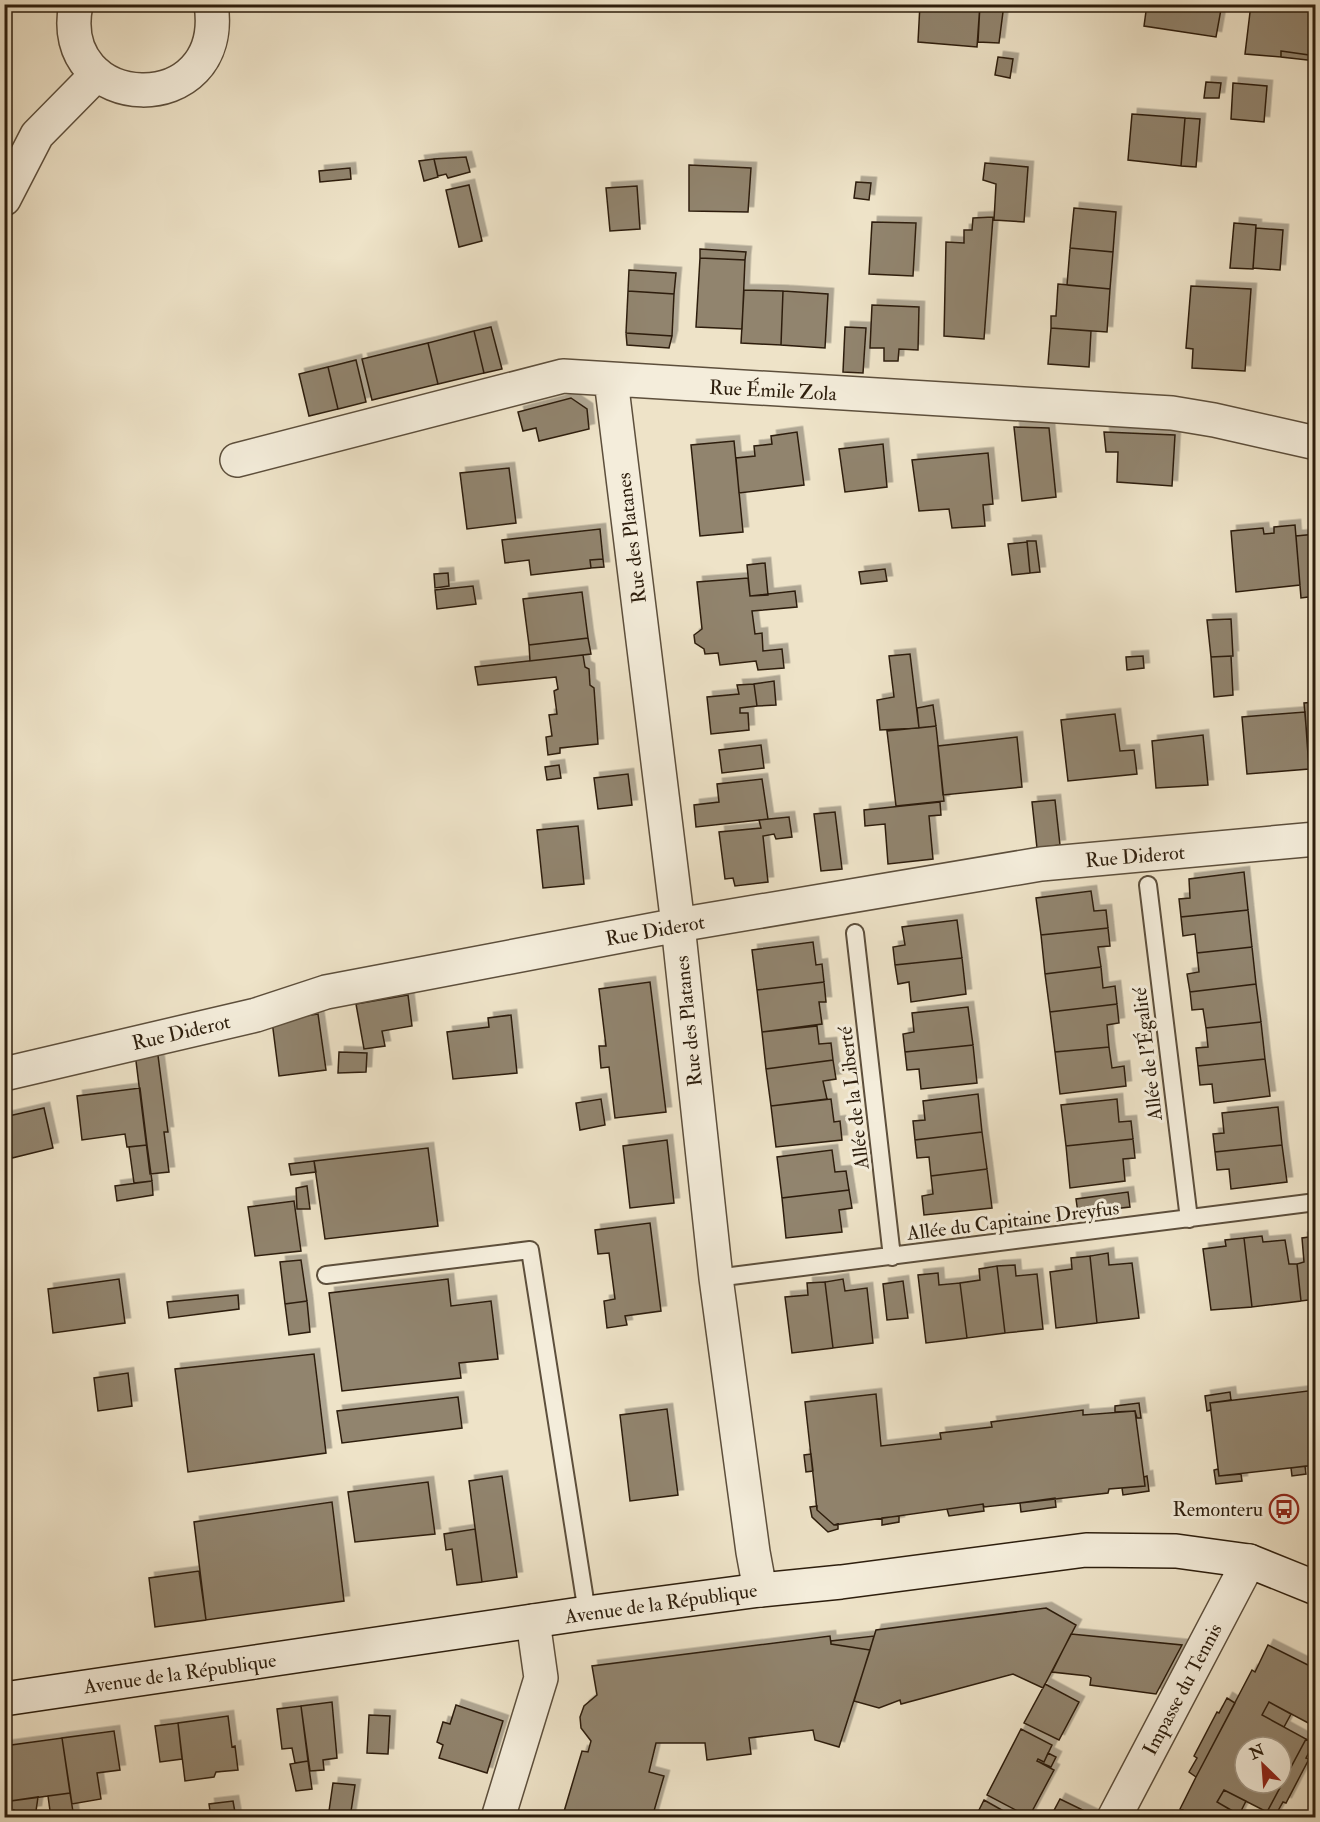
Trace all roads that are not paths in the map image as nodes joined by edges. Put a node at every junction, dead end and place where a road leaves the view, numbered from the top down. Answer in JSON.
{"nodes":[{"id":1,"x":76,"y":4,"type":"edge"},
{"id":2,"x":211,"y":4,"type":"edge"},
{"id":3,"x":97,"y":74,"type":"junction"},
{"id":4,"x":4,"y":199,"type":"edge"},
{"id":5,"x":611,"y":380,"type":"junction"},
{"id":6,"x":1316,"y":443,"type":"edge"},
{"id":7,"x":237,"y":460,"type":"dead end"},
{"id":8,"x":1316,"y":839,"type":"edge"},
{"id":9,"x":1148,"y":885,"type":"dead end"},
{"id":10,"x":678,"y":925,"type":"junction"},
{"id":11,"x":855,"y":933,"type":"dead end"},
{"id":12,"x":4,"y":1074,"type":"edge"},
{"id":13,"x":1316,"y":1202,"type":"edge"},
{"id":14,"x":1189,"y":1219,"type":"junction"},
{"id":15,"x":892,"y":1257,"type":"junction"},
{"id":16,"x":326,"y":1275,"type":"dead end"},
{"id":17,"x":716,"y":1278,"type":"junction"},
{"id":18,"x":1249,"y":1561,"type":"junction"},
{"id":19,"x":1316,"y":1588,"type":"edge"},
{"id":20,"x":760,"y":1590,"type":"junction"},
{"id":21,"x":587,"y":1613,"type":"junction"},
{"id":22,"x":533,"y":1621,"type":"junction"},
{"id":23,"x":4,"y":1699,"type":"edge"},
{"id":24,"x":498,"y":1818,"type":"edge"},
{"id":25,"x":1114,"y":1818,"type":"edge"}],
"edges":[{"from":1,"to":3,"type":"street"},
{"from":2,"to":3,"type":"street"},
{"from":3,"to":4,"type":"street"},
{"from":5,"to":6,"type":"street","name":"Rue Émile Zola"},
{"from":5,"to":7,"type":"street","name":"Rue Émile Zola"},
{"from":5,"to":10,"type":"street","name":"Rue des Platanes"},
{"from":8,"to":10,"type":"street","name":"Rue Diderot"},
{"from":9,"to":14,"type":"lane","name":"Allée de l'Égalité"},
{"from":10,"to":12,"type":"street","name":"Rue Diderot"},
{"from":10,"to":17,"type":"street","name":"Rue des Platanes"},
{"from":11,"to":15,"type":"lane","name":"Allée de la Liberté"},
{"from":13,"to":14,"type":"lane","name":"Allée du Capitaine Dreyfus"},
{"from":14,"to":15,"type":"lane","name":"Allée du Capitaine Dreyfus"},
{"from":15,"to":17,"type":"lane","name":"Allée du Capitaine Dreyfus"},
{"from":16,"to":21,"type":"lane"},
{"from":17,"to":20,"type":"street","name":"Rue des Platanes"},
{"from":18,"to":19,"type":"street","name":"Avenue de la République"},
{"from":18,"to":20,"type":"street","name":"Avenue de la République"},
{"from":18,"to":25,"type":"street","name":"Impasse du Tennis"},
{"from":20,"to":21,"type":"street","name":"Avenue de la République"},
{"from":21,"to":22,"type":"street","name":"Avenue de la République"},
{"from":22,"to":23,"type":"street","name":"Avenue de la République"},
{"from":22,"to":24,"type":"street"}]}
